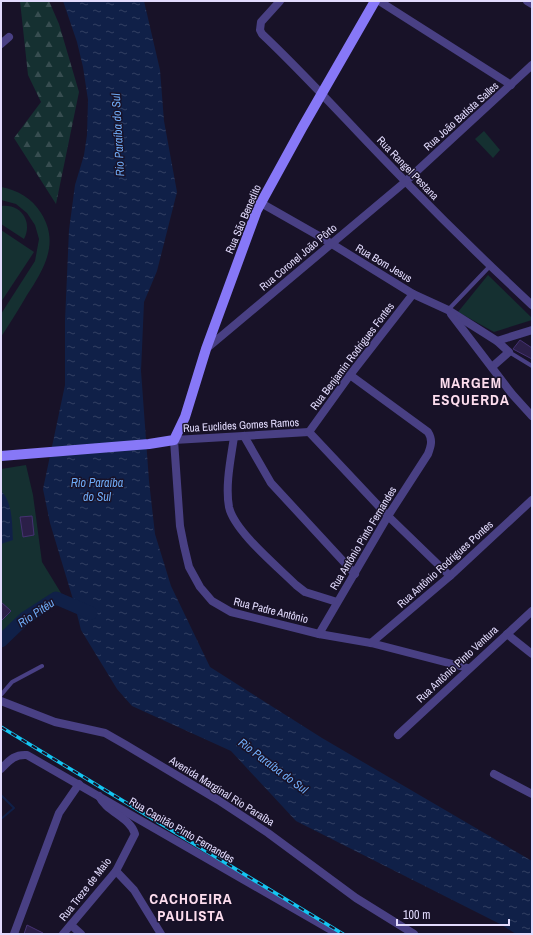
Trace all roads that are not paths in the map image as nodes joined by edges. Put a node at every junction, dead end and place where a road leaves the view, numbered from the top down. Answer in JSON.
{"nodes":[{"id":1,"x":280,"y":1,"type":"edge"},
{"id":2,"x":374,"y":1,"type":"edge"},
{"id":3,"x":379,"y":1,"type":"edge"},
{"id":4,"x":527,"y":1,"type":"edge"},
{"id":5,"x":532,"y":4,"type":"edge"},
{"id":6,"x":10,"y":37,"type":"dead end"},
{"id":7,"x":1,"y":44,"type":"edge"},
{"id":8,"x":532,"y":65,"type":"edge"},
{"id":9,"x":511,"y":85,"type":"junction"},
{"id":10,"x":322,"y":94,"type":"junction"},
{"id":11,"x":405,"y":182,"type":"junction"},
{"id":12,"x":261,"y":203,"type":"junction"},
{"id":13,"x":330,"y":244,"type":"junction"},
{"id":14,"x":490,"y":266,"type":"junction"},
{"id":15,"x":413,"y":294,"type":"junction"},
{"id":16,"x":532,"y":305,"type":"edge"},
{"id":17,"x":448,"y":310,"type":"junction"},
{"id":18,"x":532,"y":330,"type":"edge"},
{"id":19,"x":497,"y":340,"type":"junction"},
{"id":20,"x":206,"y":349,"type":"junction"},
{"id":21,"x":508,"y":352,"type":"junction"},
{"id":22,"x":532,"y":366,"type":"edge"},
{"id":23,"x":492,"y":367,"type":"junction"},
{"id":24,"x":350,"y":375,"type":"junction"},
{"id":25,"x":532,"y":416,"type":"edge"},
{"id":26,"x":309,"y":432,"type":"junction"},
{"id":27,"x":234,"y":436,"type":"junction"},
{"id":28,"x":244,"y":436,"type":"junction"},
{"id":29,"x":174,"y":440,"type":"junction"},
{"id":30,"x":1,"y":456,"type":"edge"},
{"id":31,"x":532,"y":500,"type":"edge"},
{"id":32,"x":388,"y":516,"type":"junction"},
{"id":33,"x":355,"y":574,"type":"junction"},
{"id":34,"x":450,"y":576,"type":"junction"},
{"id":35,"x":337,"y":602,"type":"junction"},
{"id":36,"x":532,"y":611,"type":"edge"},
{"id":37,"x":318,"y":634,"type":"junction"},
{"id":38,"x":507,"y":634,"type":"junction"},
{"id":39,"x":371,"y":643,"type":"junction"},
{"id":40,"x":532,"y":654,"type":"edge"},
{"id":41,"x":42,"y":666,"type":"dead end"},
{"id":42,"x":468,"y":668,"type":"junction"},
{"id":43,"x":1,"y":695,"type":"edge"},
{"id":44,"x":1,"y":701,"type":"edge"},
{"id":45,"x":398,"y":735,"type":"dead end"},
{"id":46,"x":1,"y":769,"type":"edge"},
{"id":47,"x":494,"y":774,"type":"dead end"},
{"id":48,"x":79,"y":784,"type":"junction"},
{"id":49,"x":532,"y":794,"type":"edge"},
{"id":50,"x":98,"y":796,"type":"junction"},
{"id":51,"x":116,"y":871,"type":"junction"},
{"id":52,"x":71,"y":925,"type":"junction"},
{"id":53,"x":14,"y":934,"type":"edge"},
{"id":54,"x":63,"y":934,"type":"edge"},
{"id":55,"x":81,"y":934,"type":"edge"},
{"id":56,"x":161,"y":934,"type":"edge"},
{"id":57,"x":338,"y":934,"type":"edge"},
{"id":58,"x":414,"y":934,"type":"edge"}],
"edges":[{"from":1,"to":10,"type":"street","name":"Rua Rangel Pestana"},
{"from":2,"to":10,"type":"main road","name":"Rua São Benedito"},
{"from":3,"to":9,"type":"street"},
{"from":4,"to":5,"type":"street"},
{"from":6,"to":7,"type":"street"},
{"from":8,"to":9,"type":"street","name":"Rua João Batista Salles"},
{"from":9,"to":11,"type":"street","name":"Rua João Batista Salles"},
{"from":10,"to":11,"type":"street","name":"Rua Rangel Pestana"},
{"from":10,"to":12,"type":"main road","name":"Rua São Benedito"},
{"from":11,"to":13,"type":"street","name":"Rua Coronel João Pôrto"},
{"from":11,"to":14,"type":"street","name":"Rua Rangel Pestana"},
{"from":12,"to":13,"type":"street","name":"Rua Bom Jesus"},
{"from":12,"to":20,"type":"main road","name":"Rua São Benedito"},
{"from":13,"to":15,"type":"street","name":"Rua Bom Jesus"},
{"from":13,"to":20,"type":"street","name":"Rua Coronel João Pôrto"},
{"from":14,"to":16,"type":"street","name":"Rua Rangel Pestana"},
{"from":14,"to":17,"type":"lane"},
{"from":15,"to":17,"type":"street","name":"Rua Bom Jesus"},
{"from":15,"to":24,"type":"street","name":"Rua Benjamin Rodrigues Fontes"},
{"from":17,"to":19,"type":"street","name":"Rua Bom Jesus"},
{"from":17,"to":23,"type":"street"},
{"from":18,"to":19,"type":"street"},
{"from":19,"to":21,"type":"street","name":"Rua Bom Jesus"},
{"from":20,"to":29,"type":"main road","name":"Rua São Benedito"},
{"from":21,"to":22,"type":"lane"},
{"from":21,"to":23,"type":"street"},
{"from":23,"to":25,"type":"street"},
{"from":24,"to":26,"type":"street","name":"Rua Benjamin Rodrigues Fontes"},
{"from":24,"to":32,"type":"street","name":"Rua Antônio Pinto Fernandes"},
{"from":26,"to":28,"type":"street","name":"Rua Euclides Gomes Ramos"},
{"from":26,"to":32,"type":"street"},
{"from":27,"to":28,"type":"street","name":"Rua Euclides Gomes Ramos"},
{"from":27,"to":29,"type":"street","name":"Rua Euclides Gomes Ramos"},
{"from":27,"to":35,"type":"street"},
{"from":28,"to":33,"type":"street"},
{"from":29,"to":30,"type":"main road"},
{"from":29,"to":37,"type":"street","name":"Rua Padre Antônio"},
{"from":31,"to":34,"type":"street","name":"Rua Antônio Rodrigues Pontes"},
{"from":32,"to":33,"type":"street","name":"Rua Antônio Pinto Fernandes"},
{"from":32,"to":34,"type":"street"},
{"from":33,"to":35,"type":"street","name":"Rua Antônio Pinto Fernandes"},
{"from":34,"to":39,"type":"street","name":"Rua Antônio Rodrigues Pontes"},
{"from":35,"to":37,"type":"street","name":"Rua Antônio Pinto Fernandes"},
{"from":36,"to":38,"type":"street","name":"Rua Antônio Pinto Ventura"},
{"from":37,"to":39,"type":"street","name":"Rua Padre Antônio"},
{"from":38,"to":40,"type":"street"},
{"from":38,"to":42,"type":"street","name":"Rua Antônio Pinto Ventura"},
{"from":39,"to":42,"type":"street","name":"Rua Padre Antônio"},
{"from":41,"to":43,"type":"lane"},
{"from":42,"to":45,"type":"street","name":"Rua Antônio Pinto Ventura"},
{"from":44,"to":58,"type":"street","name":"Avenida Marginal Rio Paraíba"},
{"from":46,"to":48,"type":"street","name":"Rua Capitão Pinto Fernandes"},
{"from":47,"to":49,"type":"street"},
{"from":48,"to":50,"type":"street","name":"Rua Capitão Pinto Fernandes"},
{"from":48,"to":53,"type":"street"},
{"from":50,"to":51,"type":"street","name":"Rua Treze de Maio"},
{"from":50,"to":57,"type":"street","name":"Rua Capitão Pinto Fernandes"},
{"from":51,"to":52,"type":"street","name":"Rua Treze de Maio"},
{"from":51,"to":56,"type":"street"},
{"from":52,"to":54,"type":"street","name":"Rua Treze de Maio"},
{"from":52,"to":55,"type":"street"}]}
